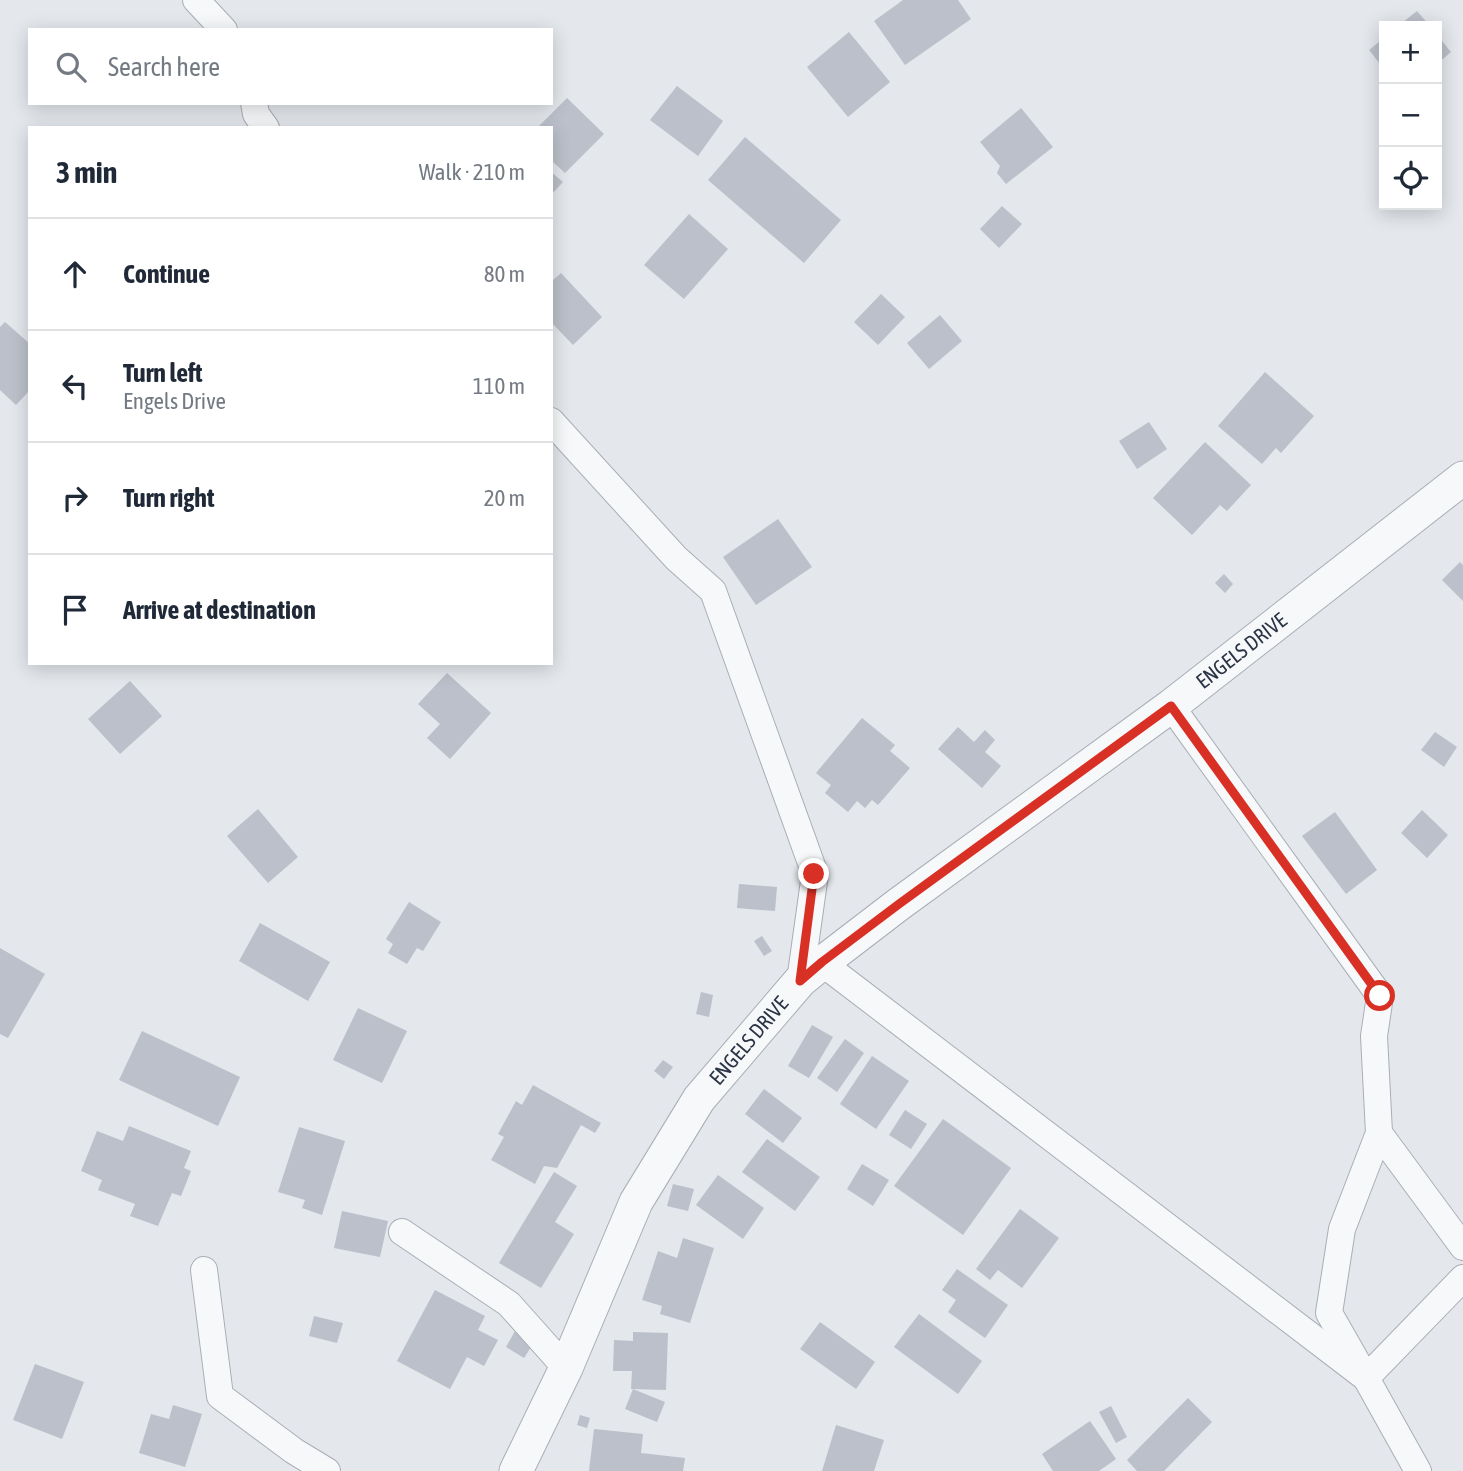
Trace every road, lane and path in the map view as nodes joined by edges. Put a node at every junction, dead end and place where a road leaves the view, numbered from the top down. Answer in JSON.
{"nodes":[{"id":1,"x":196,"y":0,"type":"edge"},
{"id":2,"x":222,"y":28,"type":"edge"},
{"id":3,"x":254,"y":105,"type":"edge"},
{"id":4,"x":265,"y":126,"type":"edge"},
{"id":5,"x":553,"y":423,"type":"edge"},
{"id":6,"x":1463,"y":478,"type":"edge"},
{"id":7,"x":1171,"y":706,"type":"junction"},
{"id":8,"x":811,"y":972,"type":"junction"},
{"id":9,"x":1379,"y":1133,"type":"junction"},
{"id":10,"x":402,"y":1232,"type":"dead end"},
{"id":11,"x":1462,"y":1243,"type":"edge"},
{"id":12,"x":204,"y":1270,"type":"dead end"},
{"id":13,"x":1463,"y":1278,"type":"edge"},
{"id":14,"x":566,"y":1368,"type":"junction"},
{"id":15,"x":1366,"y":1378,"type":"junction"},
{"id":16,"x":327,"y":1471,"type":"edge"},
{"id":17,"x":516,"y":1471,"type":"edge"},
{"id":18,"x":1418,"y":1471,"type":"edge"}],
"edges":[{"from":1,"to":2,"type":"street"},
{"from":3,"to":4,"type":"street"},
{"from":5,"to":8,"type":"street"},
{"from":6,"to":7,"type":"street","name":"ENGELS DRIVE"},
{"from":7,"to":8,"type":"street","name":"ENGELS DRIVE"},
{"from":7,"to":9,"type":"street"},
{"from":8,"to":14,"type":"street","name":"ENGELS DRIVE"},
{"from":8,"to":15,"type":"street"},
{"from":9,"to":11,"type":"street"},
{"from":9,"to":15,"type":"street"},
{"from":10,"to":14,"type":"street"},
{"from":12,"to":16,"type":"street"},
{"from":13,"to":15,"type":"street"},
{"from":14,"to":17,"type":"street","name":"ENGELS DRIVE"},
{"from":15,"to":18,"type":"street"}]}
